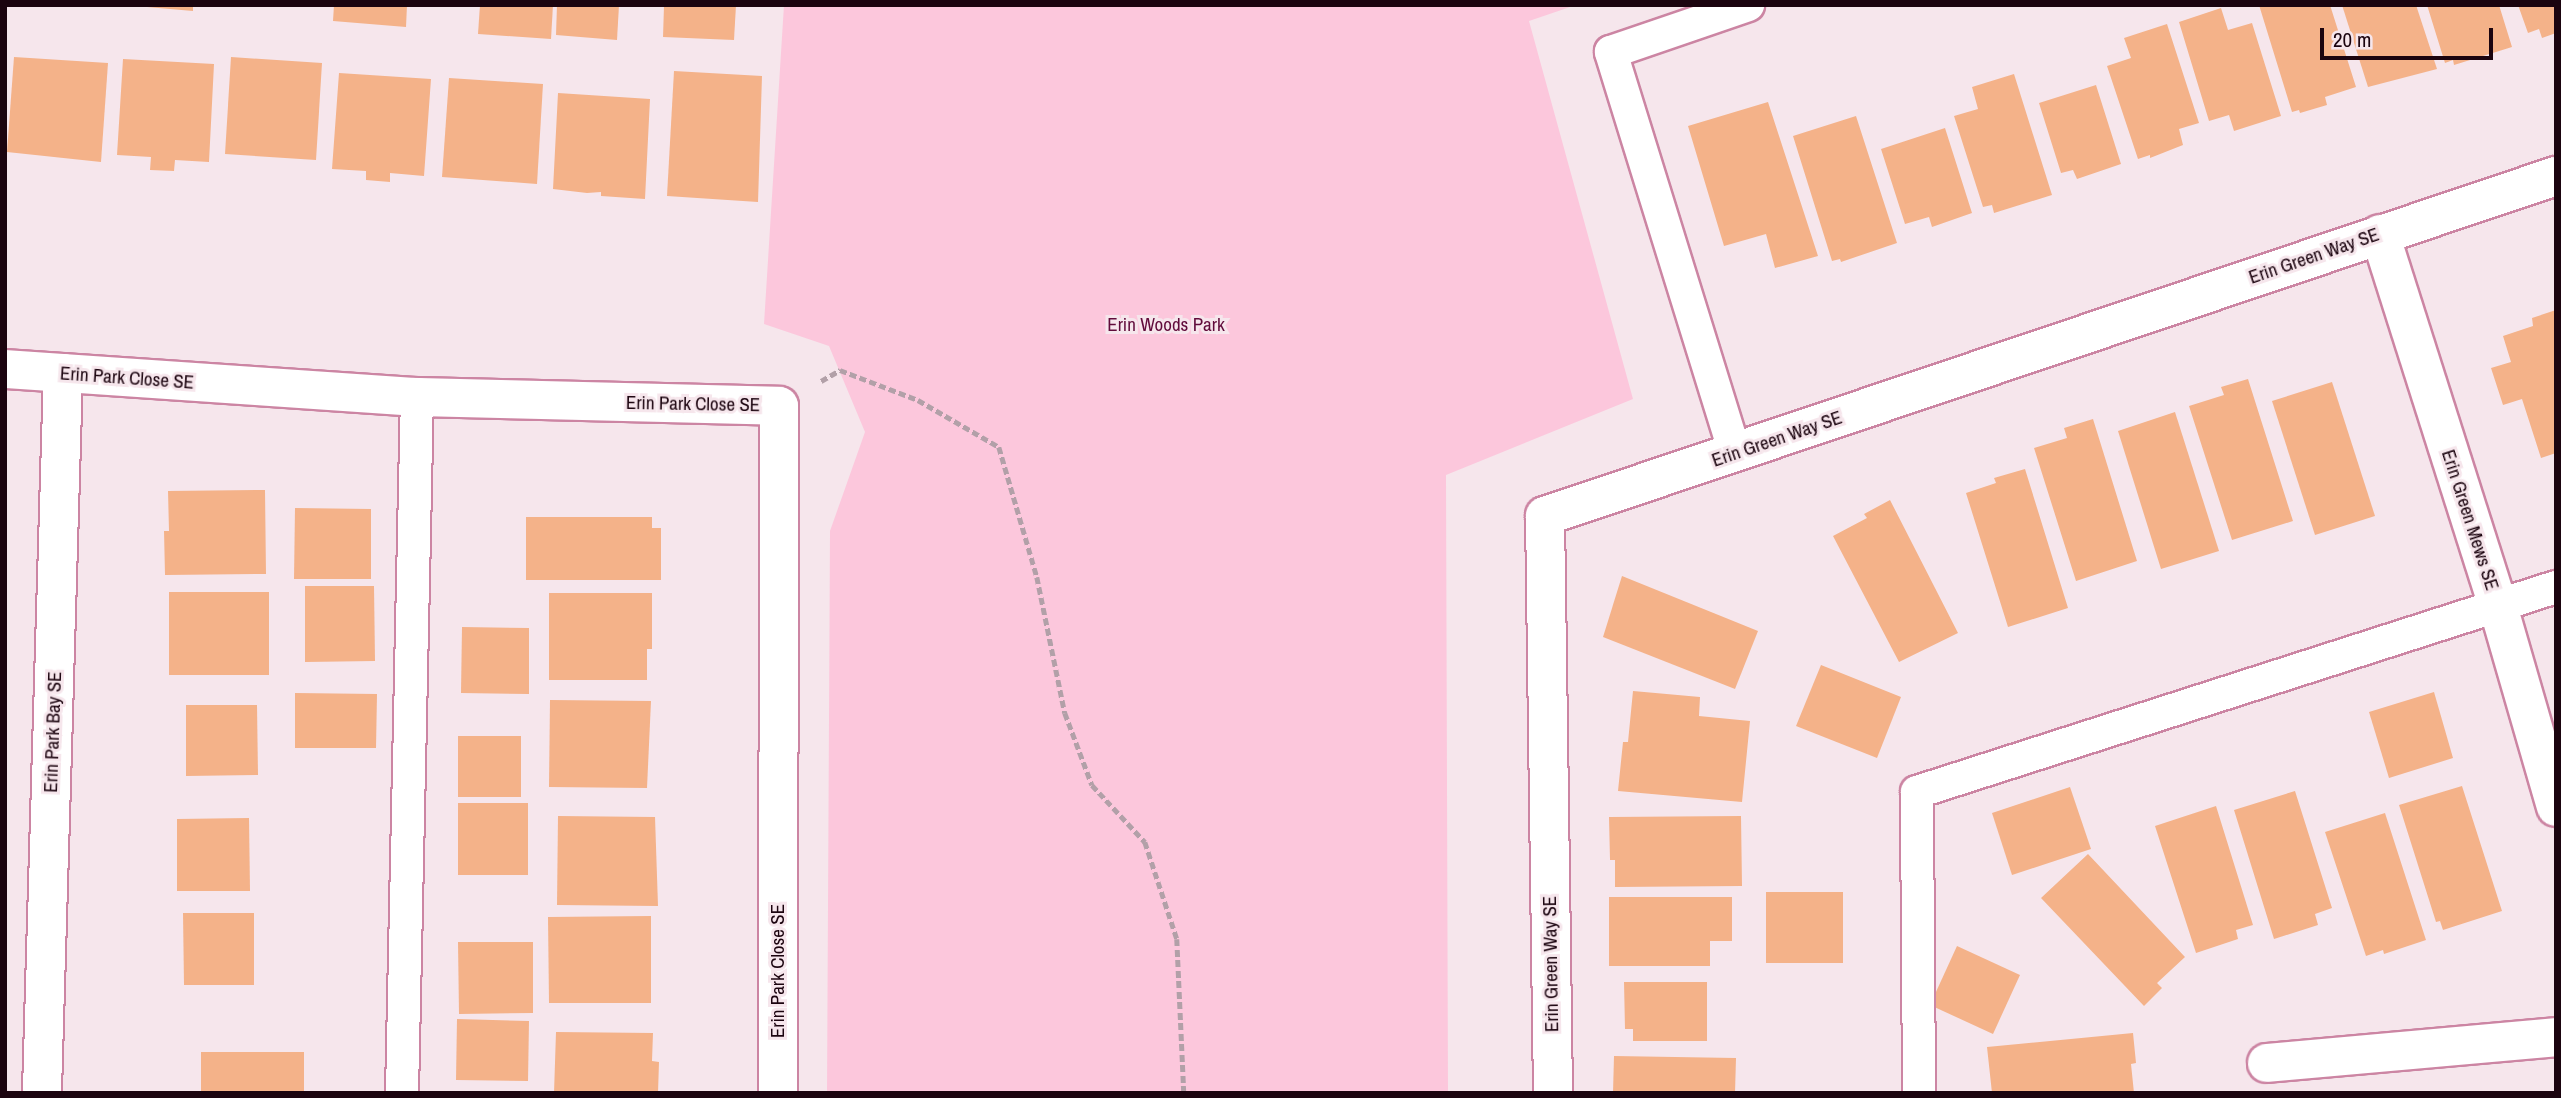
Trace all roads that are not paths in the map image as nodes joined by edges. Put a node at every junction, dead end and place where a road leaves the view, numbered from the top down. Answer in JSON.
{"nodes":[{"id":1,"x":1748,"y":5,"type":"edge"},
{"id":2,"x":2556,"y":176,"type":"edge"},
{"id":3,"x":2380,"y":234,"type":"junction"},
{"id":4,"x":5,"y":369,"type":"edge"},
{"id":5,"x":63,"y":373,"type":"junction"},
{"id":6,"x":417,"y":397,"type":"junction"},
{"id":7,"x":1735,"y":453,"type":"junction"},
{"id":8,"x":2556,"y":587,"type":"edge"},
{"id":9,"x":2498,"y":606,"type":"junction"},
{"id":10,"x":2556,"y":807,"type":"edge"},
{"id":11,"x":2556,"y":1037,"type":"edge"},
{"id":12,"x":2267,"y":1063,"type":"dead end"},
{"id":13,"x":42,"y":1090,"type":"dead end"},
{"id":14,"x":402,"y":1093,"type":"edge"},
{"id":15,"x":778,"y":1093,"type":"edge"},
{"id":16,"x":1553,"y":1093,"type":"edge"},
{"id":17,"x":1919,"y":1093,"type":"edge"}],
"edges":[{"from":1,"to":7,"type":"lane"},
{"from":2,"to":3,"type":"street","name":"Erin Green Way SE"},
{"from":3,"to":7,"type":"street","name":"Erin Green Way SE"},
{"from":3,"to":9,"type":"street","name":"Erin Green Mews SE"},
{"from":4,"to":5,"type":"street","name":"Erin Park Close SE"},
{"from":5,"to":6,"type":"street","name":"Erin Park Close SE"},
{"from":5,"to":13,"type":"street","name":"Erin Park Bay SE"},
{"from":6,"to":14,"type":"lane"},
{"from":6,"to":15,"type":"street","name":"Erin Park Close SE"},
{"from":7,"to":16,"type":"street","name":"Erin Green Way SE"},
{"from":8,"to":9,"type":"lane"},
{"from":9,"to":10,"type":"street","name":"Erin Green Mews SE"},
{"from":9,"to":17,"type":"lane"},
{"from":11,"to":12,"type":"street"}]}
